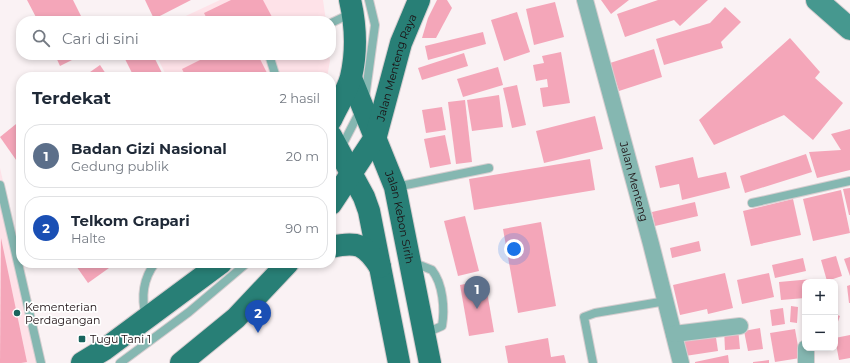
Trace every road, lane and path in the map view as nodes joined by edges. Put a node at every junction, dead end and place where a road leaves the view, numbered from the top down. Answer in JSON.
{"nodes":[{"id":1,"x":419,"y":0,"type":"edge"},
{"id":2,"x":585,"y":0,"type":"edge"},
{"id":3,"x":817,"y":0,"type":"edge"},
{"id":4,"x":357,"y":4,"type":"edge"},
{"id":5,"x":336,"y":19,"type":"edge"},
{"id":6,"x":850,"y":29,"type":"edge"},
{"id":7,"x":271,"y":60,"type":"edge"},
{"id":8,"x":274,"y":72,"type":"edge"},
{"id":9,"x":351,"y":78,"type":"junction"},
{"id":10,"x":362,"y":107,"type":"junction"},
{"id":11,"x":336,"y":110,"type":"edge"},
{"id":12,"x":376,"y":136,"type":"junction"},
{"id":13,"x":336,"y":146,"type":"edge"},
{"id":14,"x":336,"y":152,"type":"edge"},
{"id":15,"x":489,"y":168,"type":"dead end"},
{"id":16,"x":352,"y":174,"type":"junction"},
{"id":17,"x":850,"y":180,"type":"edge"},
{"id":18,"x":0,"y":185,"type":"edge"},
{"id":19,"x":395,"y":187,"type":"junction"},
{"id":20,"x":336,"y":197,"type":"edge"},
{"id":21,"x":752,"y":203,"type":"dead end"},
{"id":22,"x":336,"y":247,"type":"edge"},
{"id":23,"x":16,"y":256,"type":"edge"},
{"id":24,"x":19,"y":268,"type":"edge"},
{"id":25,"x":151,"y":268,"type":"edge"},
{"id":26,"x":214,"y":268,"type":"edge"},
{"id":27,"x":241,"y":268,"type":"edge"},
{"id":28,"x":283,"y":268,"type":"edge"},
{"id":29,"x":380,"y":268,"type":"junction"},
{"id":30,"x":666,"y":301,"type":"junction"},
{"id":31,"x":146,"y":318,"type":"junction"},
{"id":32,"x":740,"y":326,"type":"dead end"},
{"id":33,"x":674,"y":334,"type":"junction"},
{"id":34,"x":806,"y":351,"type":"edge"},
{"id":35,"x":40,"y":363,"type":"edge"},
{"id":36,"x":82,"y":363,"type":"edge"},
{"id":37,"x":120,"y":363,"type":"edge"},
{"id":38,"x":181,"y":363,"type":"edge"},
{"id":39,"x":399,"y":363,"type":"edge"},
{"id":40,"x":430,"y":363,"type":"edge"},
{"id":41,"x":593,"y":363,"type":"edge"},
{"id":42,"x":681,"y":363,"type":"edge"},
{"id":43,"x":806,"y":363,"type":"edge"}],
"edges":[{"from":1,"to":12,"type":"main road","name":"Jalan Menteng Raya"},
{"from":2,"to":30,"type":"street","name":"Jalan Menteng"},
{"from":3,"to":6,"type":"street"},
{"from":4,"to":5,"type":"lane"},
{"from":4,"to":9,"type":"main road"},
{"from":4,"to":10,"type":"lane"},
{"from":7,"to":8,"type":"lane"},
{"from":9,"to":10,"type":"main road","name":"Jalan Kebon Sirih"},
{"from":9,"to":11,"type":"main road"},
{"from":10,"to":12,"type":"main road","name":"Jalan Kebon Sirih"},
{"from":10,"to":13,"type":"lane"},
{"from":12,"to":16,"type":"main road","name":"Jalan Menteng Raya"},
{"from":12,"to":19,"type":"main road","name":"Jalan Kebon Sirih"},
{"from":14,"to":16,"type":"main road"},
{"from":15,"to":19,"type":"lane"},
{"from":16,"to":20,"type":"main road","name":"Jalan Menteng Raya"},
{"from":16,"to":29,"type":"main road"},
{"from":17,"to":21,"type":"lane"},
{"from":18,"to":23,"type":"lane"},
{"from":19,"to":40,"type":"main road","name":"Jalan Kebon Sirih"},
{"from":22,"to":29,"type":"main road"},
{"from":24,"to":35,"type":"lane"},
{"from":25,"to":31,"type":"lane"},
{"from":26,"to":31,"type":"main road"},
{"from":27,"to":37,"type":"lane"},
{"from":28,"to":38,"type":"main road"},
{"from":29,"to":39,"type":"main road"},
{"from":30,"to":33,"type":"street","name":"Jalan Menteng"},
{"from":30,"to":41,"type":"lane"},
{"from":31,"to":36,"type":"main road"},
{"from":32,"to":33,"type":"street"},
{"from":33,"to":42,"type":"street","name":"Jalan Menteng"},
{"from":34,"to":43,"type":"street"}]}
